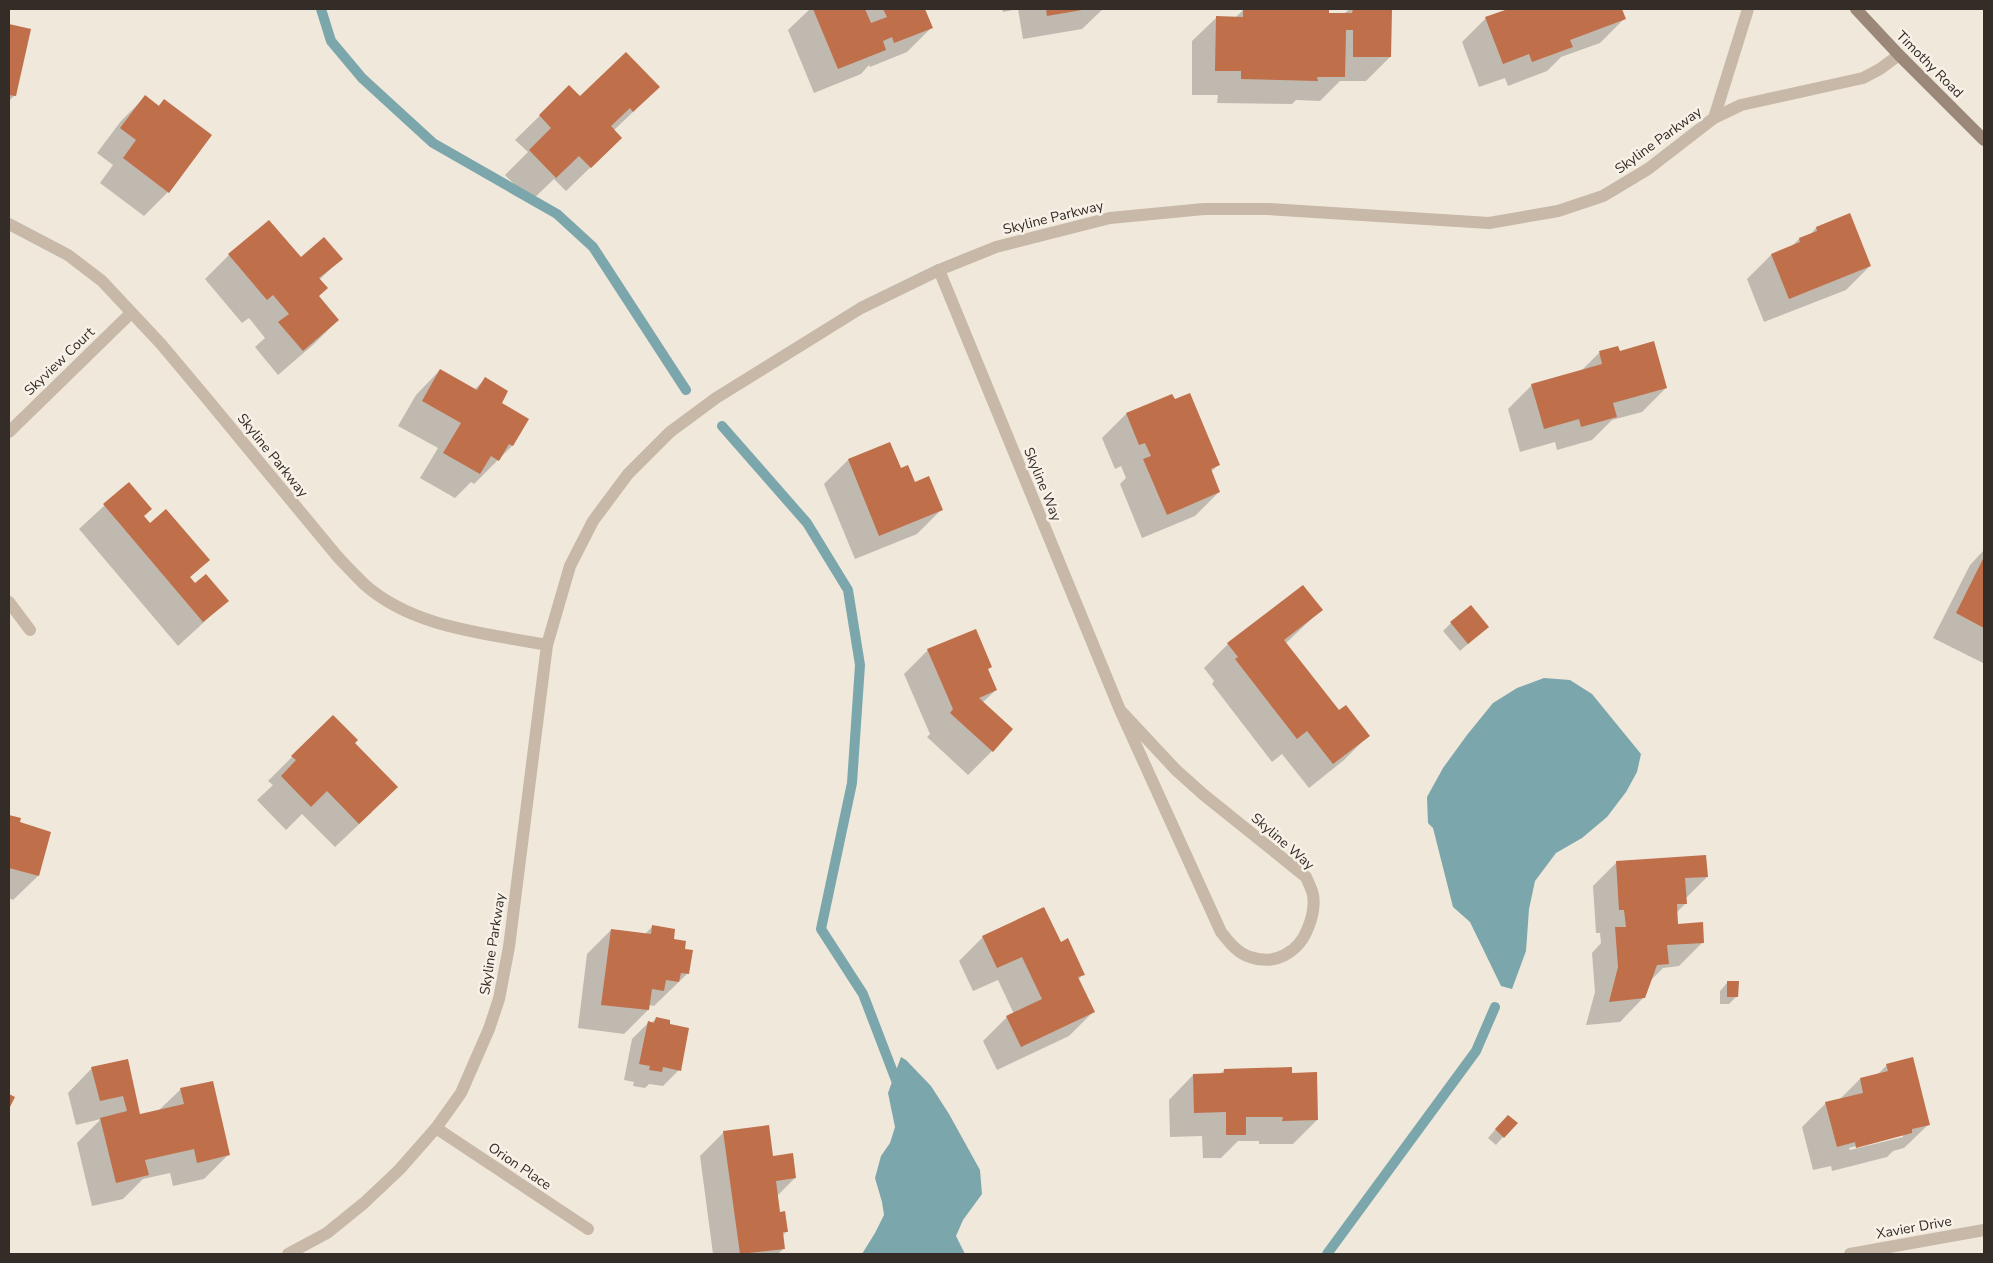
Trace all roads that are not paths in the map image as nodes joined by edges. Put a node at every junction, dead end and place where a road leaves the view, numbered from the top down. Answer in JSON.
{"nodes":[{"id":1,"x":1748,"y":9,"type":"edge"},
{"id":2,"x":1856,"y":9,"type":"edge"},
{"id":3,"x":1899,"y":55,"type":"junction"},
{"id":4,"x":1714,"y":118,"type":"junction"},
{"id":5,"x":1984,"y":140,"type":"edge"},
{"id":6,"x":9,"y":224,"type":"edge"},
{"id":7,"x":939,"y":270,"type":"junction"},
{"id":8,"x":131,"y":313,"type":"junction"},
{"id":9,"x":9,"y":432,"type":"edge"},
{"id":10,"x":9,"y":602,"type":"edge"},
{"id":11,"x":30,"y":630,"type":"dead end"},
{"id":12,"x":547,"y":646,"type":"junction"},
{"id":13,"x":1120,"y":710,"type":"junction"},
{"id":14,"x":436,"y":1128,"type":"junction"},
{"id":15,"x":588,"y":1229,"type":"dead end"},
{"id":16,"x":1984,"y":1230,"type":"edge"},
{"id":17,"x":288,"y":1254,"type":"edge"},
{"id":18,"x":1850,"y":1254,"type":"edge"}],
"edges":[{"from":1,"to":4,"type":"street","name":"Skyline Parkway"},
{"from":2,"to":3,"type":"main road","name":"Timothy Road"},
{"from":3,"to":4,"type":"street","name":"Skyline Parkway"},
{"from":3,"to":5,"type":"main road","name":"Timothy Road"},
{"from":4,"to":7,"type":"street","name":"Skyline Parkway"},
{"from":6,"to":8,"type":"street","name":"Skyline Parkway"},
{"from":7,"to":12,"type":"street","name":"Skyline Parkway"},
{"from":7,"to":13,"type":"street","name":"Skyline Way"},
{"from":8,"to":9,"type":"street","name":"Skyview Court"},
{"from":8,"to":12,"type":"street","name":"Skyline Parkway"},
{"from":10,"to":11,"type":"street"},
{"from":12,"to":14,"type":"street","name":"Skyline Parkway"},
{"from":13,"to":13,"type":"street","name":"Skyline Way"},
{"from":14,"to":15,"type":"street","name":"Orion Place"},
{"from":14,"to":17,"type":"street","name":"Skyline Parkway"},
{"from":16,"to":18,"type":"street","name":"Xavier Drive"}]}
